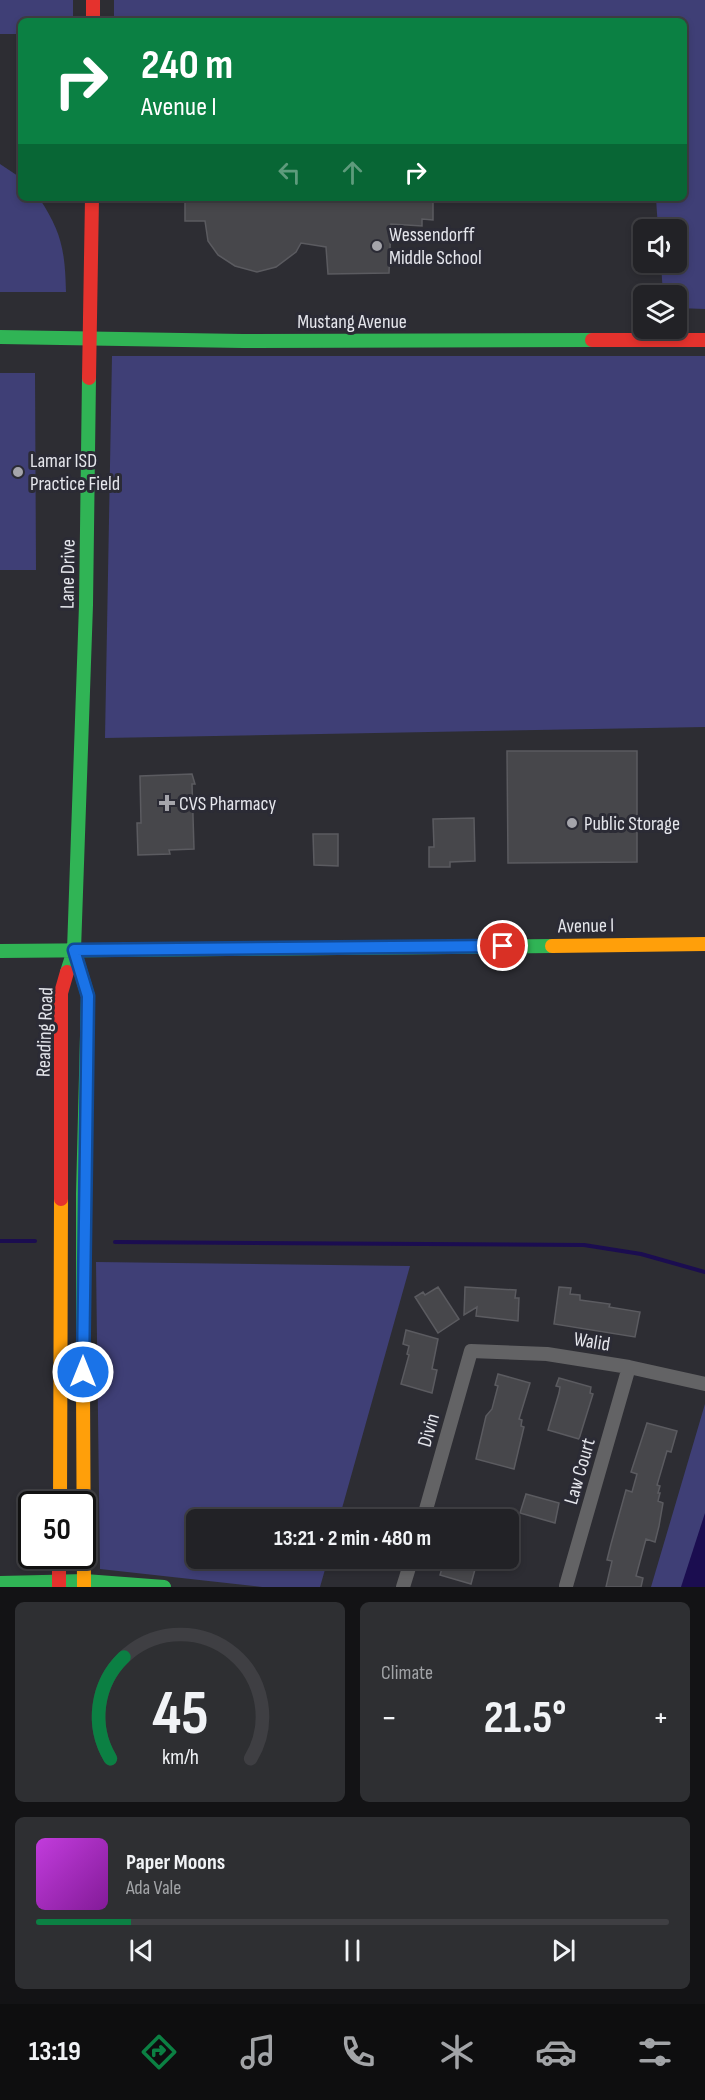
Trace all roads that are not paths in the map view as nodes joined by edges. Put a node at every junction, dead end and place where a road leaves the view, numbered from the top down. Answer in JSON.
{"nodes":[{"id":1,"x":93,"y":0,"type":"edge"},
{"id":2,"x":93,"y":18,"type":"edge"},
{"id":3,"x":92,"y":201,"type":"edge"},
{"id":4,"x":0,"y":337,"type":"edge"},
{"id":5,"x":90,"y":339,"type":"junction"},
{"id":6,"x":705,"y":340,"type":"edge"},
{"id":7,"x":705,"y":944,"type":"edge"},
{"id":8,"x":74,"y":950,"type":"junction"},
{"id":9,"x":0,"y":951,"type":"edge"},
{"id":10,"x":471,"y":1351,"type":"joint"},
{"id":11,"x":629,"y":1367,"type":"junction"},
{"id":12,"x":62,"y":1372,"type":"junction"},
{"id":13,"x":83,"y":1372,"type":"junction"},
{"id":14,"x":705,"y":1384,"type":"edge"},
{"id":15,"x":60,"y":1491,"type":"edge"},
{"id":16,"x":426,"y":1509,"type":"edge"},
{"id":17,"x":409,"y":1569,"type":"edge"},
{"id":18,"x":0,"y":1583,"type":"edge"},
{"id":19,"x":59,"y":1584,"type":"edge"},
{"id":20,"x":84,"y":1584,"type":"edge"},
{"id":21,"x":566,"y":1586,"type":"edge"},
{"id":22,"x":164,"y":1587,"type":"edge"},
{"id":23,"x":403,"y":1587,"type":"edge"}],
"edges":[{"from":1,"to":2,"type":"main road"},
{"from":3,"to":5,"type":"main road","name":"Lane Drive"},
{"from":4,"to":5,"type":"main road","name":"Mustang Avenue"},
{"from":5,"to":6,"type":"main road","name":"Mustang Avenue"},
{"from":5,"to":8,"type":"main road","name":"Lane Drive"},
{"from":7,"to":8,"type":"main road","name":"Avenue I"},
{"from":8,"to":9,"type":"main road","name":"Avenue I"},
{"from":8,"to":12,"type":"main road","name":"Reading Road"},
{"from":8,"to":13,"type":"main road","name":"Reading Road"},
{"from":10,"to":11,"type":"street","name":"Walid"},
{"from":10,"to":16,"type":"street","name":"Divin"},
{"from":11,"to":14,"type":"street","name":"Walid"},
{"from":11,"to":21,"type":"street","name":"Law Court"},
{"from":12,"to":13,"type":"main road"},
{"from":12,"to":15,"type":"main road","name":"Reading Road"},
{"from":13,"to":20,"type":"main road","name":"Reading Road"},
{"from":17,"to":23,"type":"street"},
{"from":18,"to":19,"type":"main road"},
{"from":19,"to":20,"type":"main road"},
{"from":20,"to":22,"type":"main road"}]}
